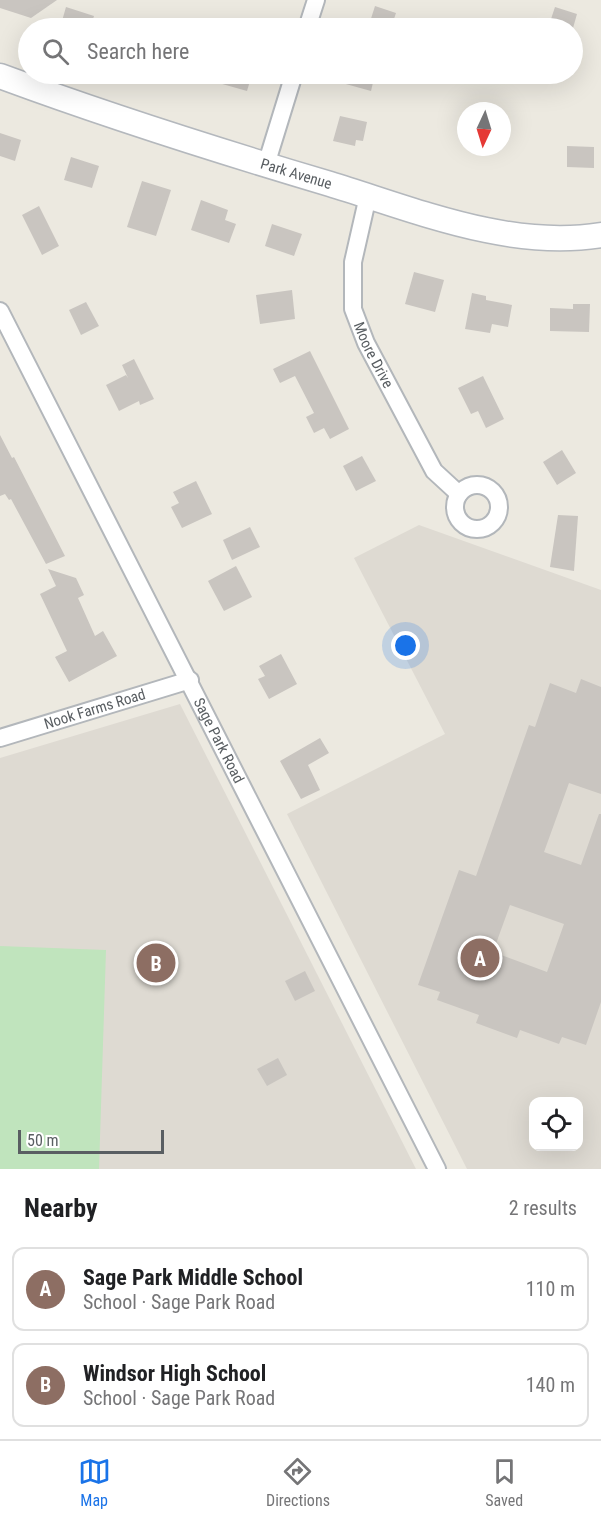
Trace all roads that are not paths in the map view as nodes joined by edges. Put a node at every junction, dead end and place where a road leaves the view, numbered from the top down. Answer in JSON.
{"nodes":[{"id":1,"x":316,"y":0,"type":"edge"},
{"id":2,"x":310,"y":18,"type":"edge"},
{"id":3,"x":0,"y":76,"type":"edge"},
{"id":4,"x":18,"y":82,"type":"edge"},
{"id":5,"x":24,"y":84,"type":"edge"},
{"id":6,"x":291,"y":84,"type":"edge"},
{"id":7,"x":266,"y":165,"type":"junction"},
{"id":8,"x":368,"y":196,"type":"junction"},
{"id":9,"x":601,"y":235,"type":"edge"},
{"id":10,"x":0,"y":311,"type":"edge"},
{"id":11,"x":459,"y":494,"type":"dead end"},
{"id":12,"x":190,"y":680,"type":"junction"},
{"id":13,"x":0,"y":738,"type":"edge"},
{"id":14,"x":438,"y":1169,"type":"edge"}],
"edges":[{"from":1,"to":2,"type":"street"},
{"from":3,"to":4,"type":"main road","name":"Park Avenue"},
{"from":5,"to":7,"type":"main road","name":"Park Avenue"},
{"from":6,"to":7,"type":"street"},
{"from":7,"to":8,"type":"main road","name":"Park Avenue"},
{"from":8,"to":9,"type":"main road","name":"Park Avenue"},
{"from":8,"to":11,"type":"street","name":"Moore Drive"},
{"from":10,"to":12,"type":"street","name":"Sage Park Road"},
{"from":12,"to":13,"type":"street","name":"Nook Farms Road"},
{"from":12,"to":14,"type":"street","name":"Sage Park Road"}]}
